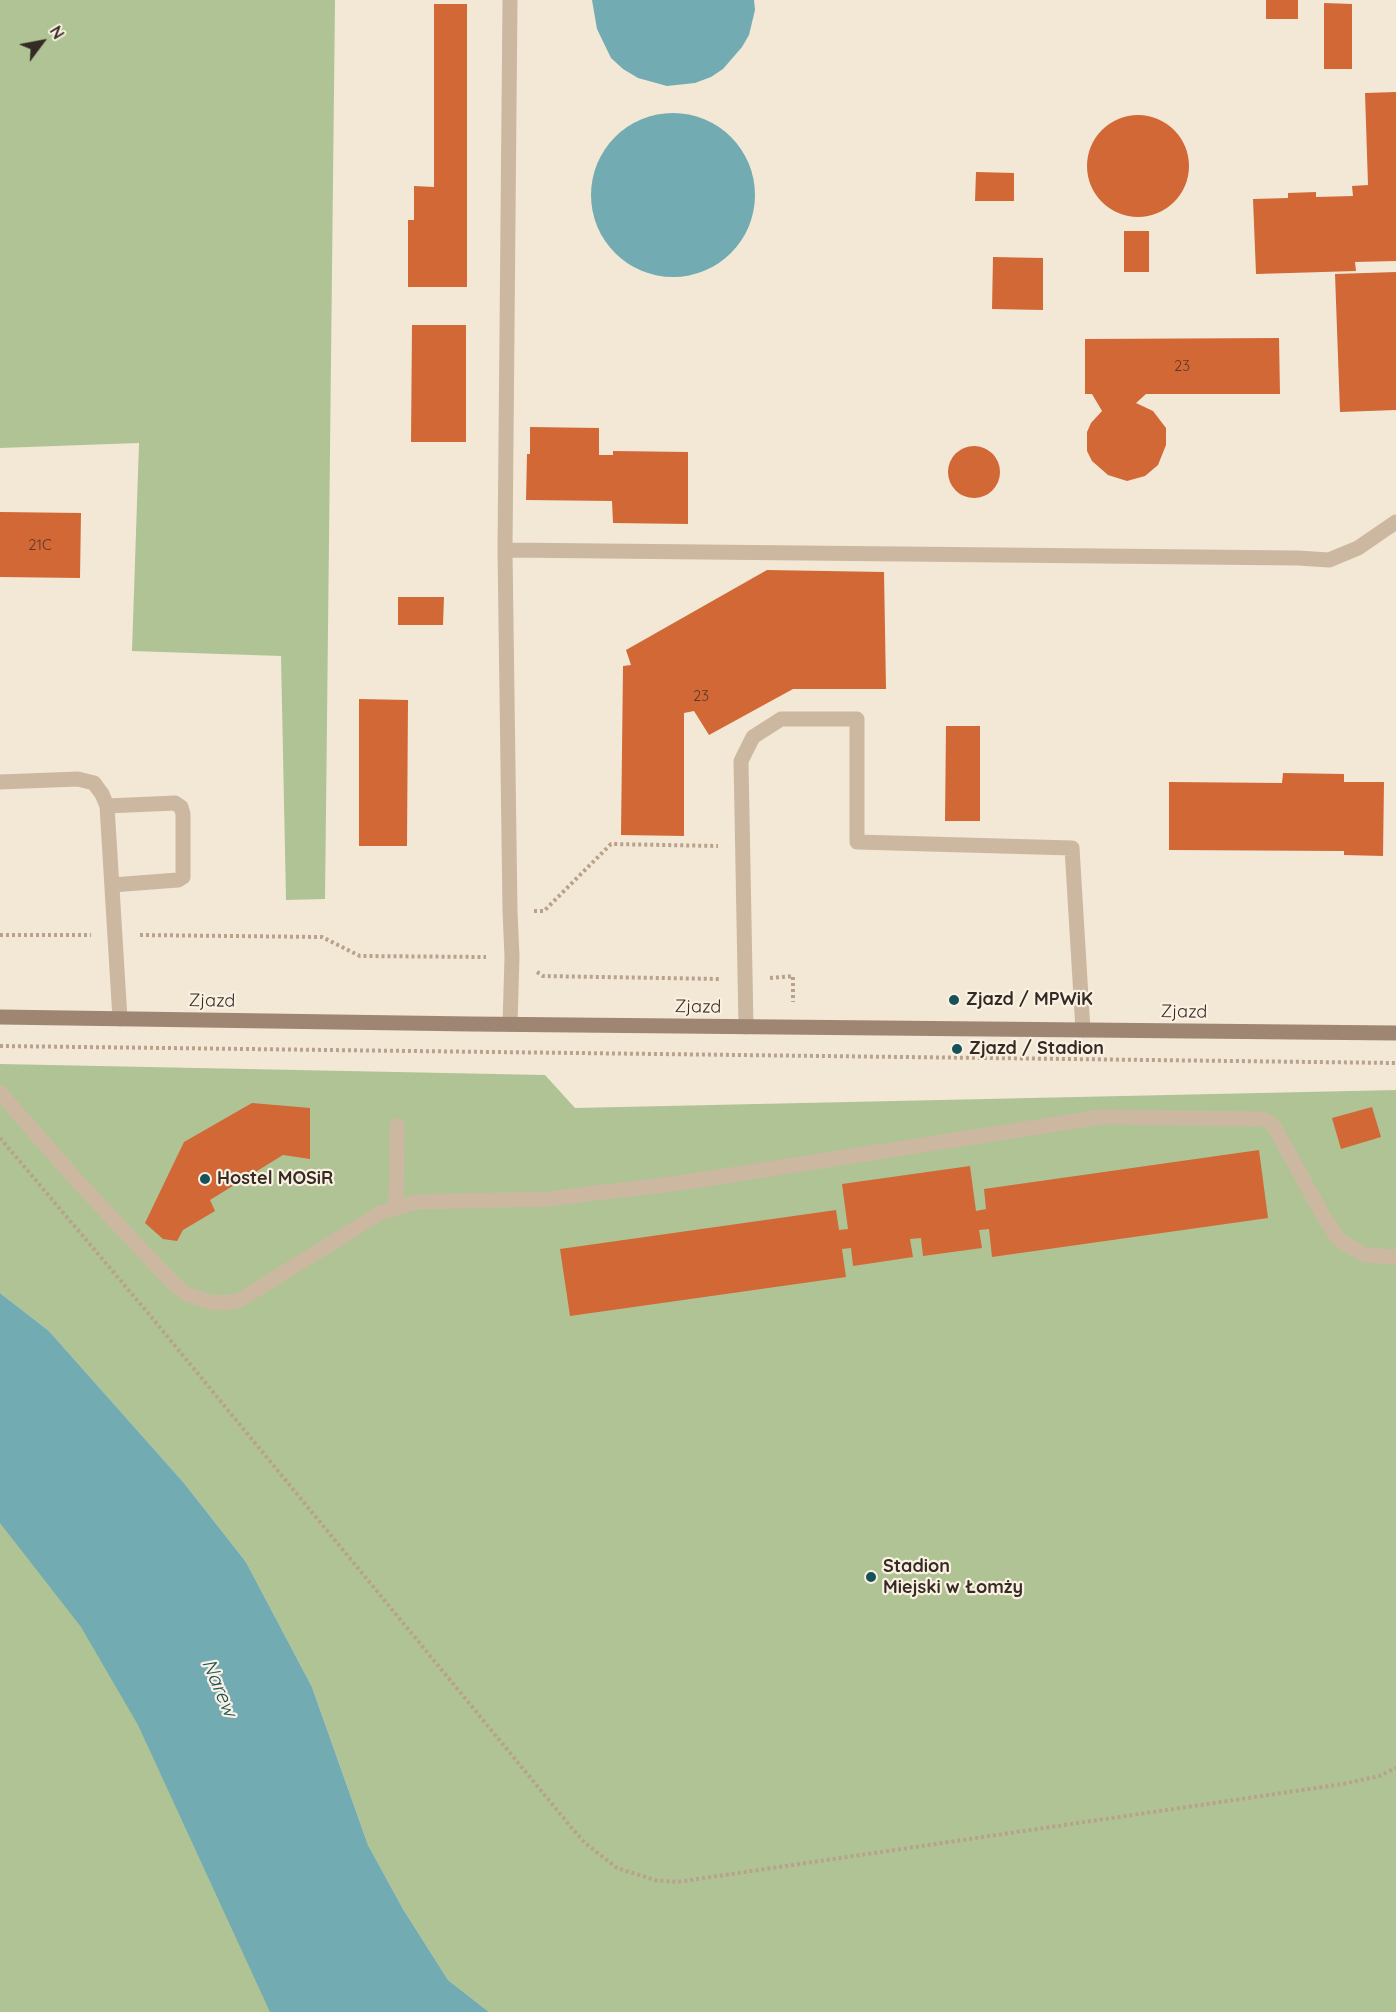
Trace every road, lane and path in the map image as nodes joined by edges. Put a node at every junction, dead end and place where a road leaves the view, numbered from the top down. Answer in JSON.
{"nodes":[{"id":1,"x":510,"y":0,"type":"edge"},
{"id":2,"x":1396,"y":522,"type":"edge"},
{"id":3,"x":505,"y":550,"type":"junction"},
{"id":4,"x":0,"y":782,"type":"edge"},
{"id":5,"x":107,"y":806,"type":"junction"},
{"id":6,"x":742,"y":846,"type":"junction"},
{"id":7,"x":112,"y":885,"type":"junction"},
{"id":8,"x":510,"y":911,"type":"junction"},
{"id":9,"x":115,"y":934,"type":"junction"},
{"id":10,"x":0,"y":935,"type":"edge"},
{"id":11,"x":512,"y":957,"type":"junction"},
{"id":12,"x":745,"y":979,"type":"junction"},
{"id":13,"x":0,"y":1017,"type":"edge"},
{"id":14,"x":120,"y":1019,"type":"junction"},
{"id":15,"x":510,"y":1024,"type":"junction"},
{"id":16,"x":746,"y":1027,"type":"junction"},
{"id":17,"x":794,"y":1027,"type":"junction"},
{"id":18,"x":1083,"y":1030,"type":"junction"},
{"id":19,"x":1396,"y":1033,"type":"edge"},
{"id":20,"x":0,"y":1047,"type":"edge"},
{"id":21,"x":795,"y":1057,"type":"junction"},
{"id":22,"x":1396,"y":1063,"type":"edge"},
{"id":23,"x":0,"y":1093,"type":"edge"},
{"id":24,"x":397,"y":1126,"type":"dead end"},
{"id":25,"x":0,"y":1138,"type":"edge"},
{"id":26,"x":396,"y":1207,"type":"junction"},
{"id":27,"x":1396,"y":1257,"type":"edge"},
{"id":28,"x":1396,"y":1768,"type":"edge"}],
"edges":[{"from":1,"to":3,"type":"lane"},
{"from":2,"to":3,"type":"lane"},
{"from":3,"to":8,"type":"lane"},
{"from":4,"to":5,"type":"lane"},
{"from":5,"to":7,"type":"lane"},
{"from":5,"to":7,"type":"lane"},
{"from":6,"to":8,"type":"path"},
{"from":6,"to":12,"type":"lane"},
{"from":6,"to":18,"type":"lane"},
{"from":7,"to":9,"type":"lane"},
{"from":8,"to":11,"type":"lane"},
{"from":9,"to":10,"type":"path"},
{"from":9,"to":11,"type":"path"},
{"from":9,"to":14,"type":"lane"},
{"from":11,"to":12,"type":"path"},
{"from":11,"to":15,"type":"lane"},
{"from":12,"to":16,"type":"lane"},
{"from":12,"to":17,"type":"path"},
{"from":13,"to":14,"type":"main road","name":"Zjazd"},
{"from":14,"to":15,"type":"main road","name":"Zjazd"},
{"from":15,"to":16,"type":"main road","name":"Zjazd"},
{"from":16,"to":17,"type":"main road","name":"Zjazd"},
{"from":17,"to":18,"type":"main road","name":"Zjazd"},
{"from":17,"to":21,"type":"path"},
{"from":18,"to":19,"type":"main road","name":"Zjazd"},
{"from":20,"to":21,"type":"path"},
{"from":21,"to":22,"type":"path"},
{"from":23,"to":26,"type":"lane"},
{"from":24,"to":26,"type":"lane"},
{"from":25,"to":28,"type":"path"},
{"from":26,"to":27,"type":"lane"}]}
